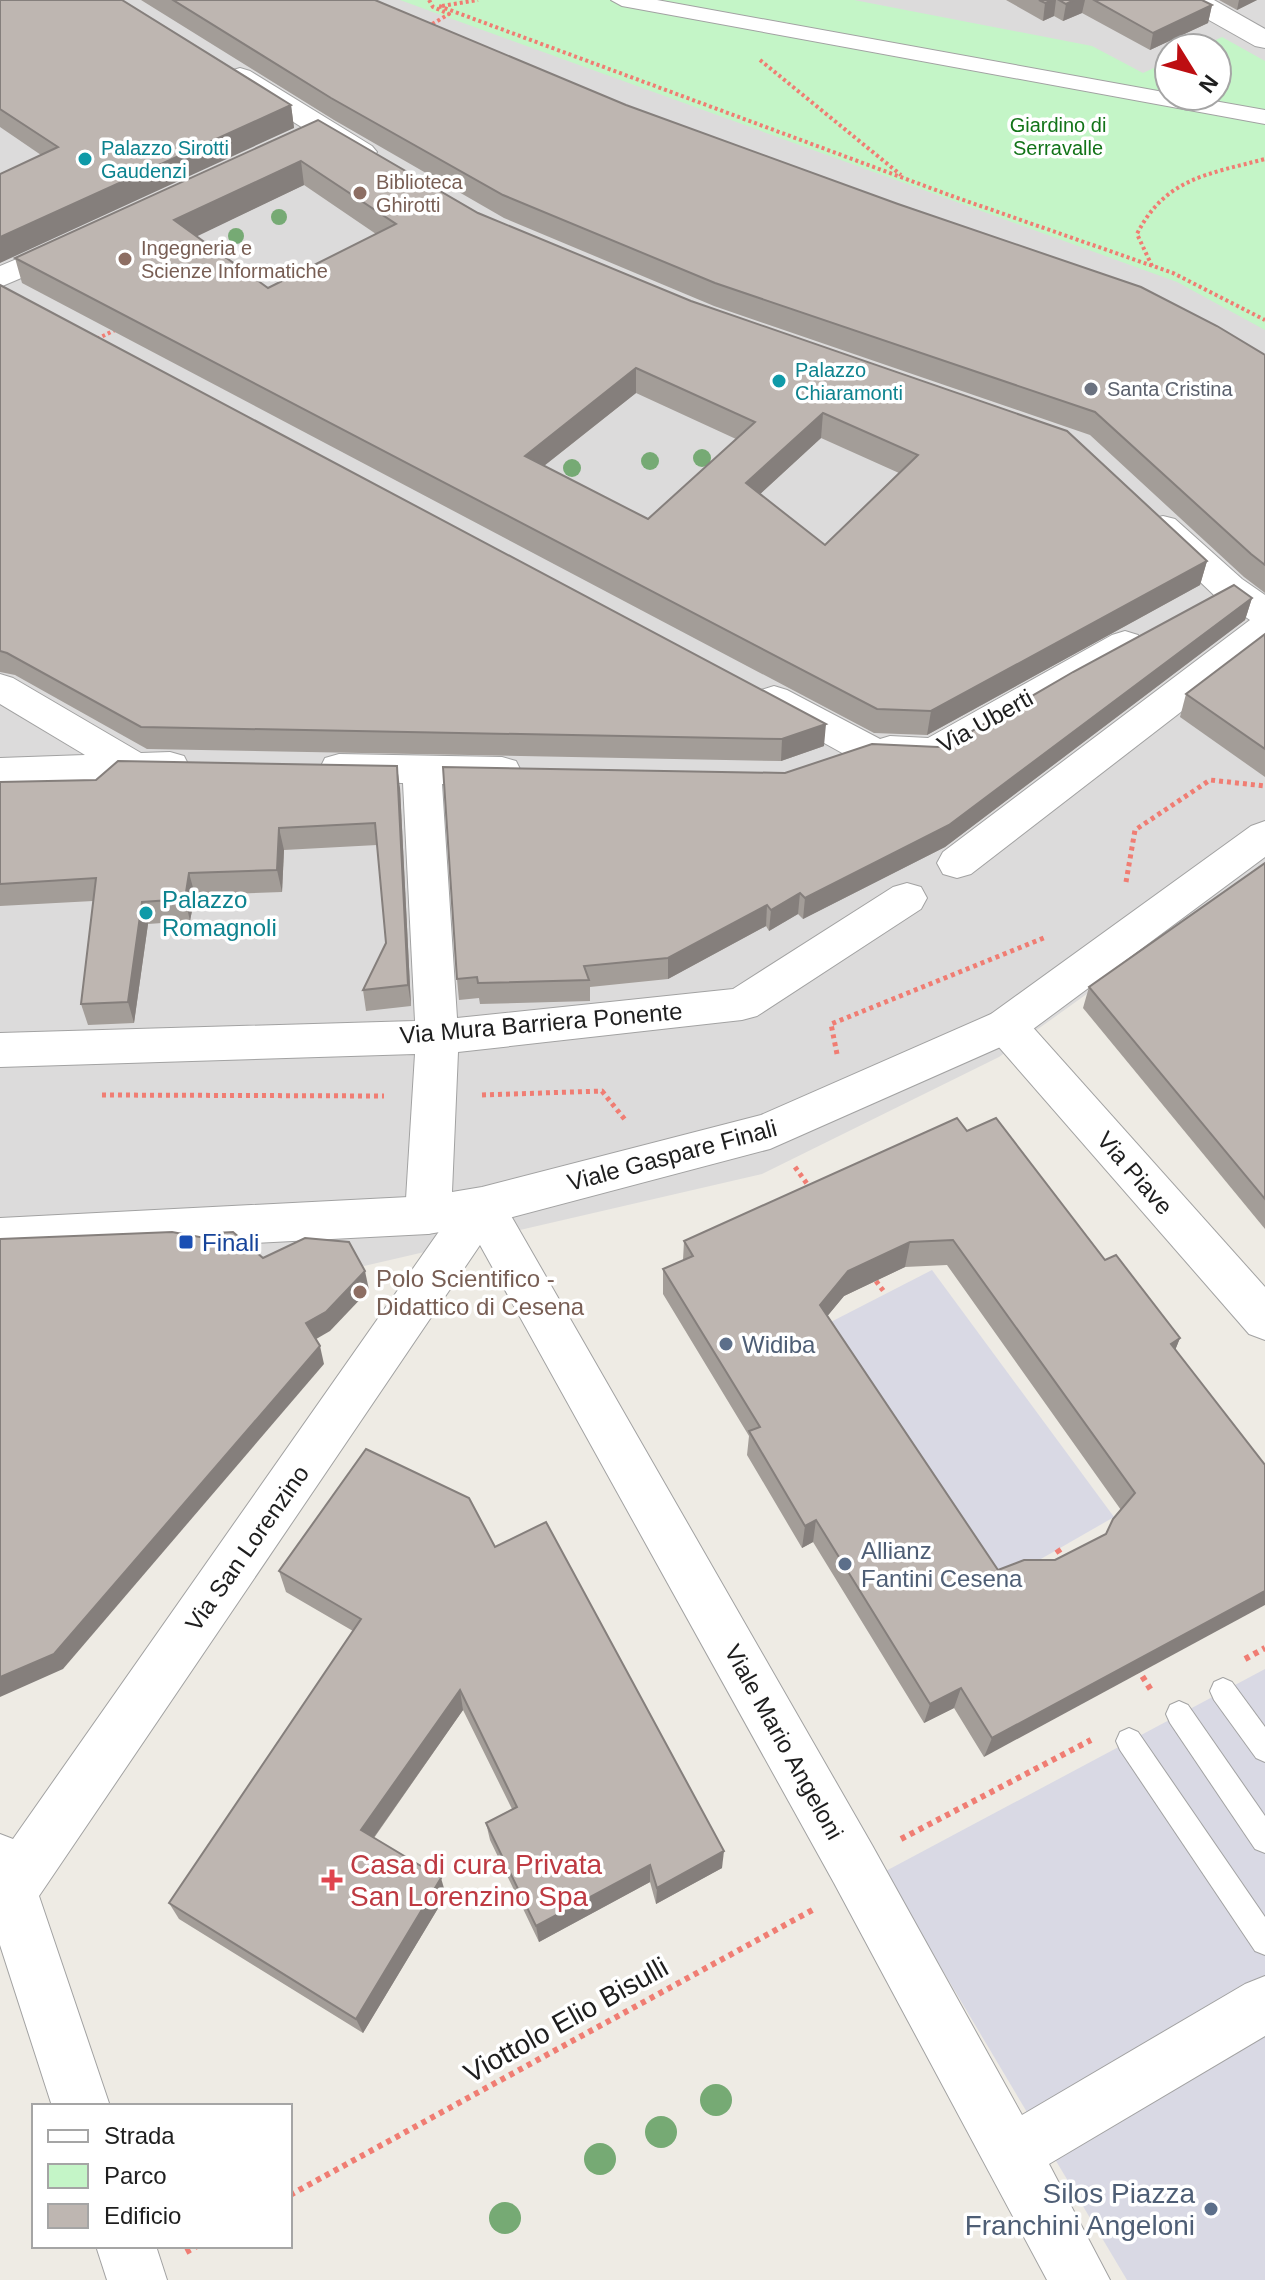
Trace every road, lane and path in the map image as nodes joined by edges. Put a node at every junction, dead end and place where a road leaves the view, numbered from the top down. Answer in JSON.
{"nodes":[{"id":1,"x":429,"y":0,"type":"edge"},
{"id":2,"x":478,"y":0,"type":"edge"},
{"id":3,"x":622,"y":0,"type":"edge"},
{"id":4,"x":1194,"y":0,"type":"edge"},
{"id":5,"x":439,"y":6,"type":"junction"},
{"id":6,"x":433,"y":7,"type":"junction"},
{"id":7,"x":703,"y":15,"type":"junction"},
{"id":8,"x":428,"y":26,"type":"edge"},
{"id":9,"x":1265,"y":40,"type":"edge"},
{"id":10,"x":219,"y":64,"type":"edge"},
{"id":11,"x":1265,"y":117,"type":"edge"},
{"id":12,"x":1265,"y":159,"type":"edge"},
{"id":13,"x":388,"y":167,"type":"edge"},
{"id":14,"x":907,"y":179,"type":"junction"},
{"id":15,"x":98,"y":233,"type":"edge"},
{"id":16,"x":1153,"y":266,"type":"junction"},
{"id":17,"x":0,"y":278,"type":"edge"},
{"id":18,"x":0,"y":288,"type":"edge"},
{"id":19,"x":1265,"y":320,"type":"edge"},
{"id":20,"x":112,"y":332,"type":"edge"},
{"id":21,"x":1141,"y":506,"type":"edge"},
{"id":22,"x":1265,"y":613,"type":"edge"},
{"id":23,"x":1161,"y":624,"type":"edge"},
{"id":24,"x":1265,"y":628,"type":"edge"},
{"id":25,"x":741,"y":682,"type":"edge"},
{"id":26,"x":0,"y":687,"type":"edge"},
{"id":27,"x":867,"y":749,"type":"junction"},
{"id":28,"x":825,"y":764,"type":"edge"},
{"id":29,"x":133,"y":766,"type":"junction"},
{"id":30,"x":209,"y":767,"type":"edge"},
{"id":31,"x":301,"y":768,"type":"edge"},
{"id":32,"x":422,"y":769,"type":"junction"},
{"id":33,"x":0,"y":772,"type":"edge"},
{"id":34,"x":532,"y":772,"type":"edge"},
{"id":35,"x":1265,"y":836,"type":"edge"},
{"id":36,"x":957,"y":863,"type":"dead end"},
{"id":37,"x":907,"y":898,"type":"dead end"},
{"id":38,"x":1006,"y":1026,"type":"junction"},
{"id":39,"x":437,"y":1037,"type":"junction"},
{"id":40,"x":0,"y":1050,"type":"edge"},
{"id":41,"x":770,"y":1131,"type":"junction"},
{"id":42,"x":814,"y":1193,"type":"edge"},
{"id":43,"x":482,"y":1206,"type":"junction"},
{"id":44,"x":428,"y":1215,"type":"junction"},
{"id":45,"x":0,"y":1237,"type":"edge"},
{"id":46,"x":876,"y":1281,"type":"edge"},
{"id":47,"x":885,"y":1293,"type":"edge"},
{"id":48,"x":1265,"y":1320,"type":"edge"},
{"id":49,"x":1057,"y":1549,"type":"dead end"},
{"id":50,"x":1071,"y":1569,"type":"edge"},
{"id":51,"x":1265,"y":1648,"type":"edge"},
{"id":52,"x":1239,"y":1662,"type":"dead end"},
{"id":53,"x":1135,"y":1666,"type":"edge"},
{"id":54,"x":1152,"y":1691,"type":"edge"},
{"id":55,"x":1223,"y":1691,"type":"dead end"},
{"id":56,"x":1179,"y":1714,"type":"dead end"},
{"id":57,"x":1117,"y":1737,"type":"joint"},
{"id":58,"x":1265,"y":1749,"type":"edge"},
{"id":59,"x":1265,"y":1839,"type":"edge"},
{"id":60,"x":858,"y":1873,"type":"junction"},
{"id":61,"x":6,"y":1875,"type":"edge"},
{"id":62,"x":1265,"y":1941,"type":"edge"},
{"id":63,"x":1265,"y":2004,"type":"edge"},
{"id":64,"x":80,"y":2104,"type":"edge"},
{"id":65,"x":1011,"y":2154,"type":"junction"},
{"id":66,"x":292,"y":2194,"type":"edge"},
{"id":67,"x":127,"y":2248,"type":"edge"},
{"id":68,"x":137,"y":2280,"type":"edge"},
{"id":69,"x":1080,"y":2280,"type":"edge"}],
"edges":[{"from":1,"to":6,"type":"path"},
{"from":2,"to":5,"type":"path"},
{"from":3,"to":7,"type":"street"},
{"from":4,"to":9,"type":"street"},
{"from":5,"to":6,"type":"path"},
{"from":5,"to":14,"type":"path"},
{"from":6,"to":8,"type":"path"},
{"from":7,"to":11,"type":"street"},
{"from":7,"to":14,"type":"path"},
{"from":10,"to":13,"type":"street"},
{"from":12,"to":16,"type":"path"},
{"from":14,"to":16,"type":"path"},
{"from":15,"to":17,"type":"street"},
{"from":16,"to":19,"type":"path"},
{"from":18,"to":20,"type":"street"},
{"from":21,"to":22,"type":"street"},
{"from":23,"to":27,"type":"street","name":"Via Uberti"},
{"from":24,"to":36,"type":"street"},
{"from":25,"to":27,"type":"street"},
{"from":26,"to":29,"type":"street"},
{"from":27,"to":28,"type":"street","name":"Via Uberti"},
{"from":29,"to":30,"type":"street"},
{"from":29,"to":33,"type":"street"},
{"from":31,"to":32,"type":"street"},
{"from":32,"to":34,"type":"street"},
{"from":32,"to":39,"type":"street"},
{"from":35,"to":38,"type":"street","name":"Viale Gaspare Finali"},
{"from":37,"to":39,"type":"street","name":"Via Mura Barriera Ponente"},
{"from":38,"to":41,"type":"street","name":"Viale Gaspare Finali"},
{"from":38,"to":48,"type":"street","name":"Via Piave"},
{"from":39,"to":40,"type":"street","name":"Via Mura Barriera Ponente"},
{"from":39,"to":44,"type":"street"},
{"from":41,"to":42,"type":"path"},
{"from":41,"to":43,"type":"street","name":"Viale Gaspare Finali"},
{"from":43,"to":44,"type":"street","name":"Viale Gaspare Finali"},
{"from":43,"to":60,"type":"street","name":"Viale Mario Angeloni"},
{"from":43,"to":61,"type":"street","name":"Via San Lorenzino"},
{"from":44,"to":45,"type":"street","name":"Viale Gaspare Finali"},
{"from":46,"to":47,"type":"path"},
{"from":49,"to":50,"type":"path"},
{"from":51,"to":52,"type":"path"},
{"from":53,"to":54,"type":"path"},
{"from":55,"to":58,"type":"lane"},
{"from":56,"to":59,"type":"lane"},
{"from":57,"to":60,"type":"path","name":"Viottolo Elio Bisulli"},
{"from":57,"to":62,"type":"lane"},
{"from":60,"to":65,"type":"street","name":"Viale Mario Angeloni"},
{"from":60,"to":66,"type":"path","name":"Viottolo Elio Bisulli"},
{"from":61,"to":64,"type":"street"},
{"from":63,"to":65,"type":"street"},
{"from":65,"to":69,"type":"street","name":"Viale Mario Angeloni"},
{"from":67,"to":68,"type":"street"}]}
